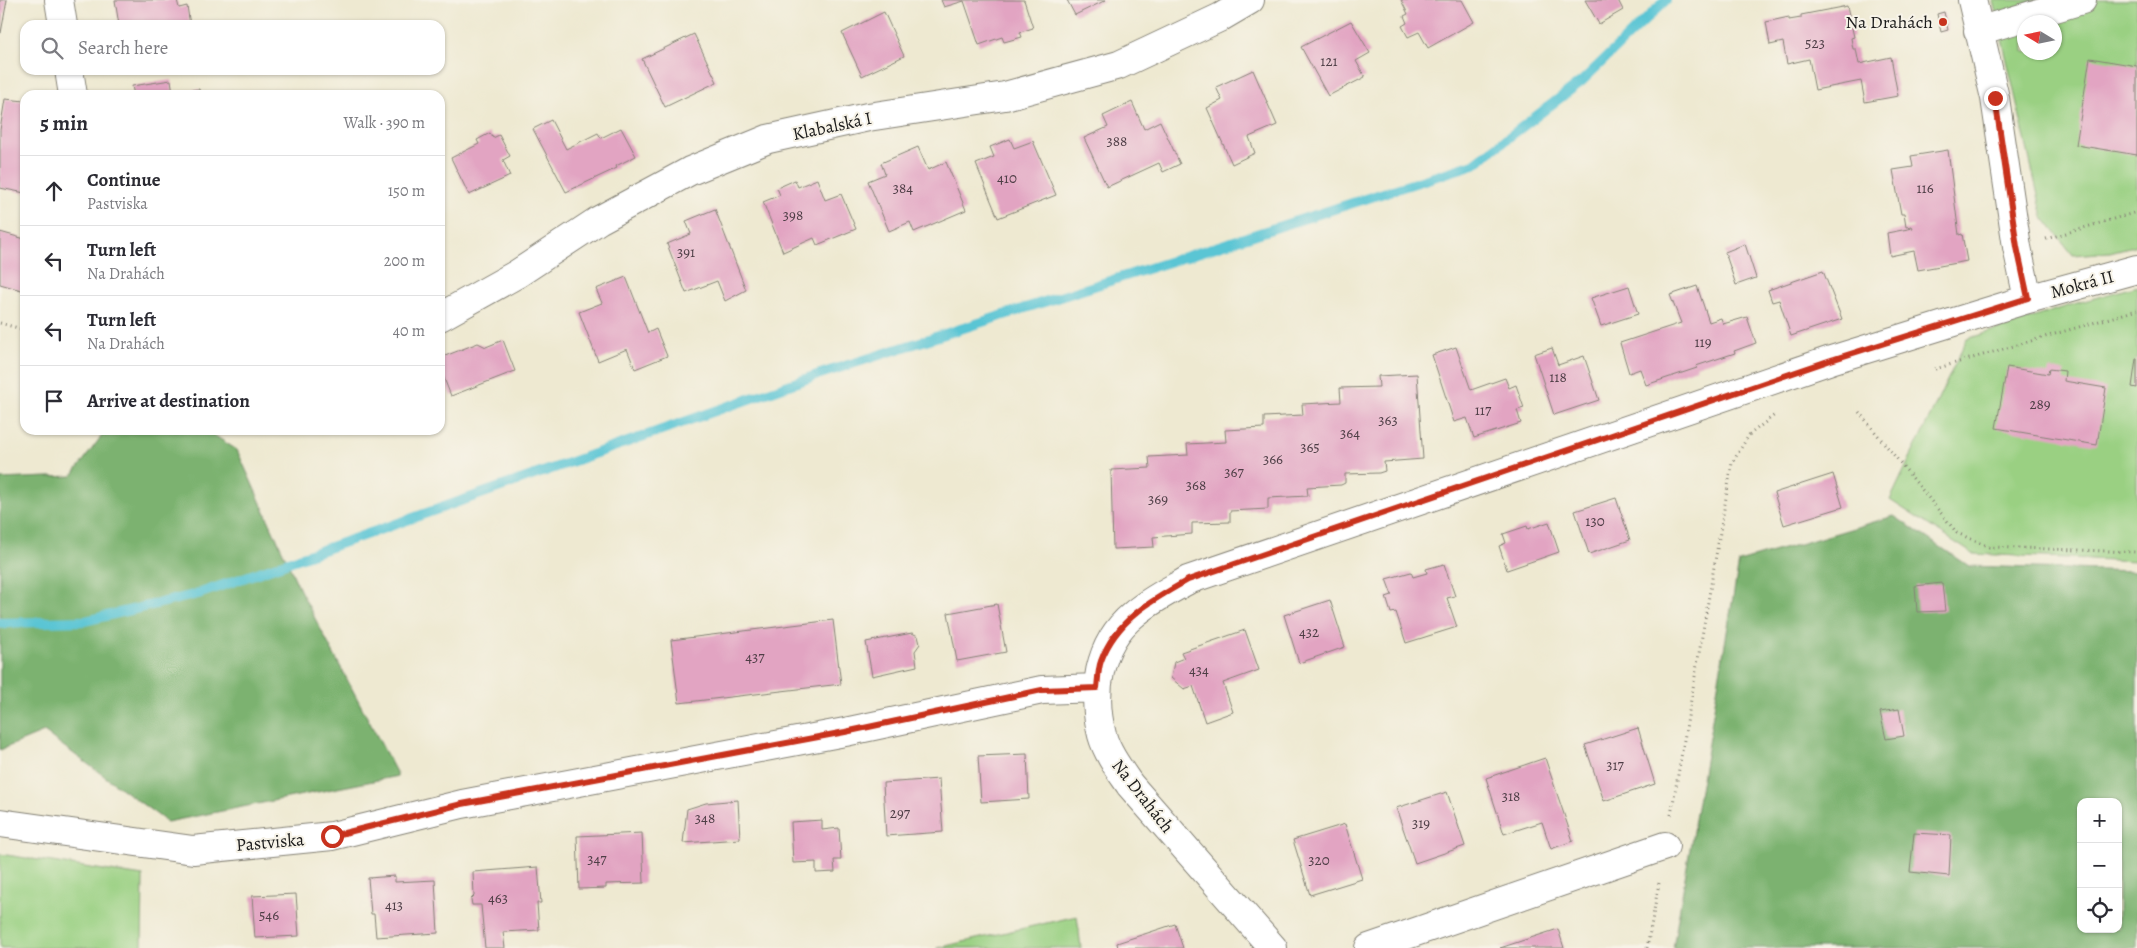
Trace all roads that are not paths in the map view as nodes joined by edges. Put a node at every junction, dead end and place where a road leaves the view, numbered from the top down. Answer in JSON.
{"nodes":[{"id":1,"x":59,"y":0,"type":"edge"},
{"id":2,"x":1250,"y":0,"type":"edge"},
{"id":3,"x":1972,"y":0,"type":"edge"},
{"id":4,"x":2082,"y":0,"type":"edge"},
{"id":5,"x":62,"y":20,"type":"edge"},
{"id":6,"x":1978,"y":31,"type":"junction"},
{"id":7,"x":70,"y":75,"type":"edge"},
{"id":8,"x":72,"y":90,"type":"edge"},
{"id":9,"x":2137,"y":269,"type":"edge"},
{"id":10,"x":2028,"y":298,"type":"junction"},
{"id":11,"x":445,"y":314,"type":"edge"},
{"id":12,"x":1097,"y":688,"type":"junction"},
{"id":13,"x":0,"y":822,"type":"edge"},
{"id":14,"x":1665,"y":846,"type":"road end"},
{"id":15,"x":1273,"y":948,"type":"edge"},
{"id":16,"x":1369,"y":948,"type":"edge"}],
"edges":[{"from":1,"to":5,"type":"street"},
{"from":2,"to":11,"type":"street","name":"Klabalská I"},
{"from":3,"to":6,"type":"street"},
{"from":4,"to":6,"type":"street"},
{"from":6,"to":10,"type":"street"},
{"from":7,"to":8,"type":"street"},
{"from":9,"to":10,"type":"street","name":"Mokrá II"},
{"from":10,"to":12,"type":"street","name":"Na Drahách"},
{"from":12,"to":13,"type":"street","name":"Pastviska"},
{"from":12,"to":15,"type":"street","name":"Na Drahách"},
{"from":14,"to":16,"type":"street"}]}
